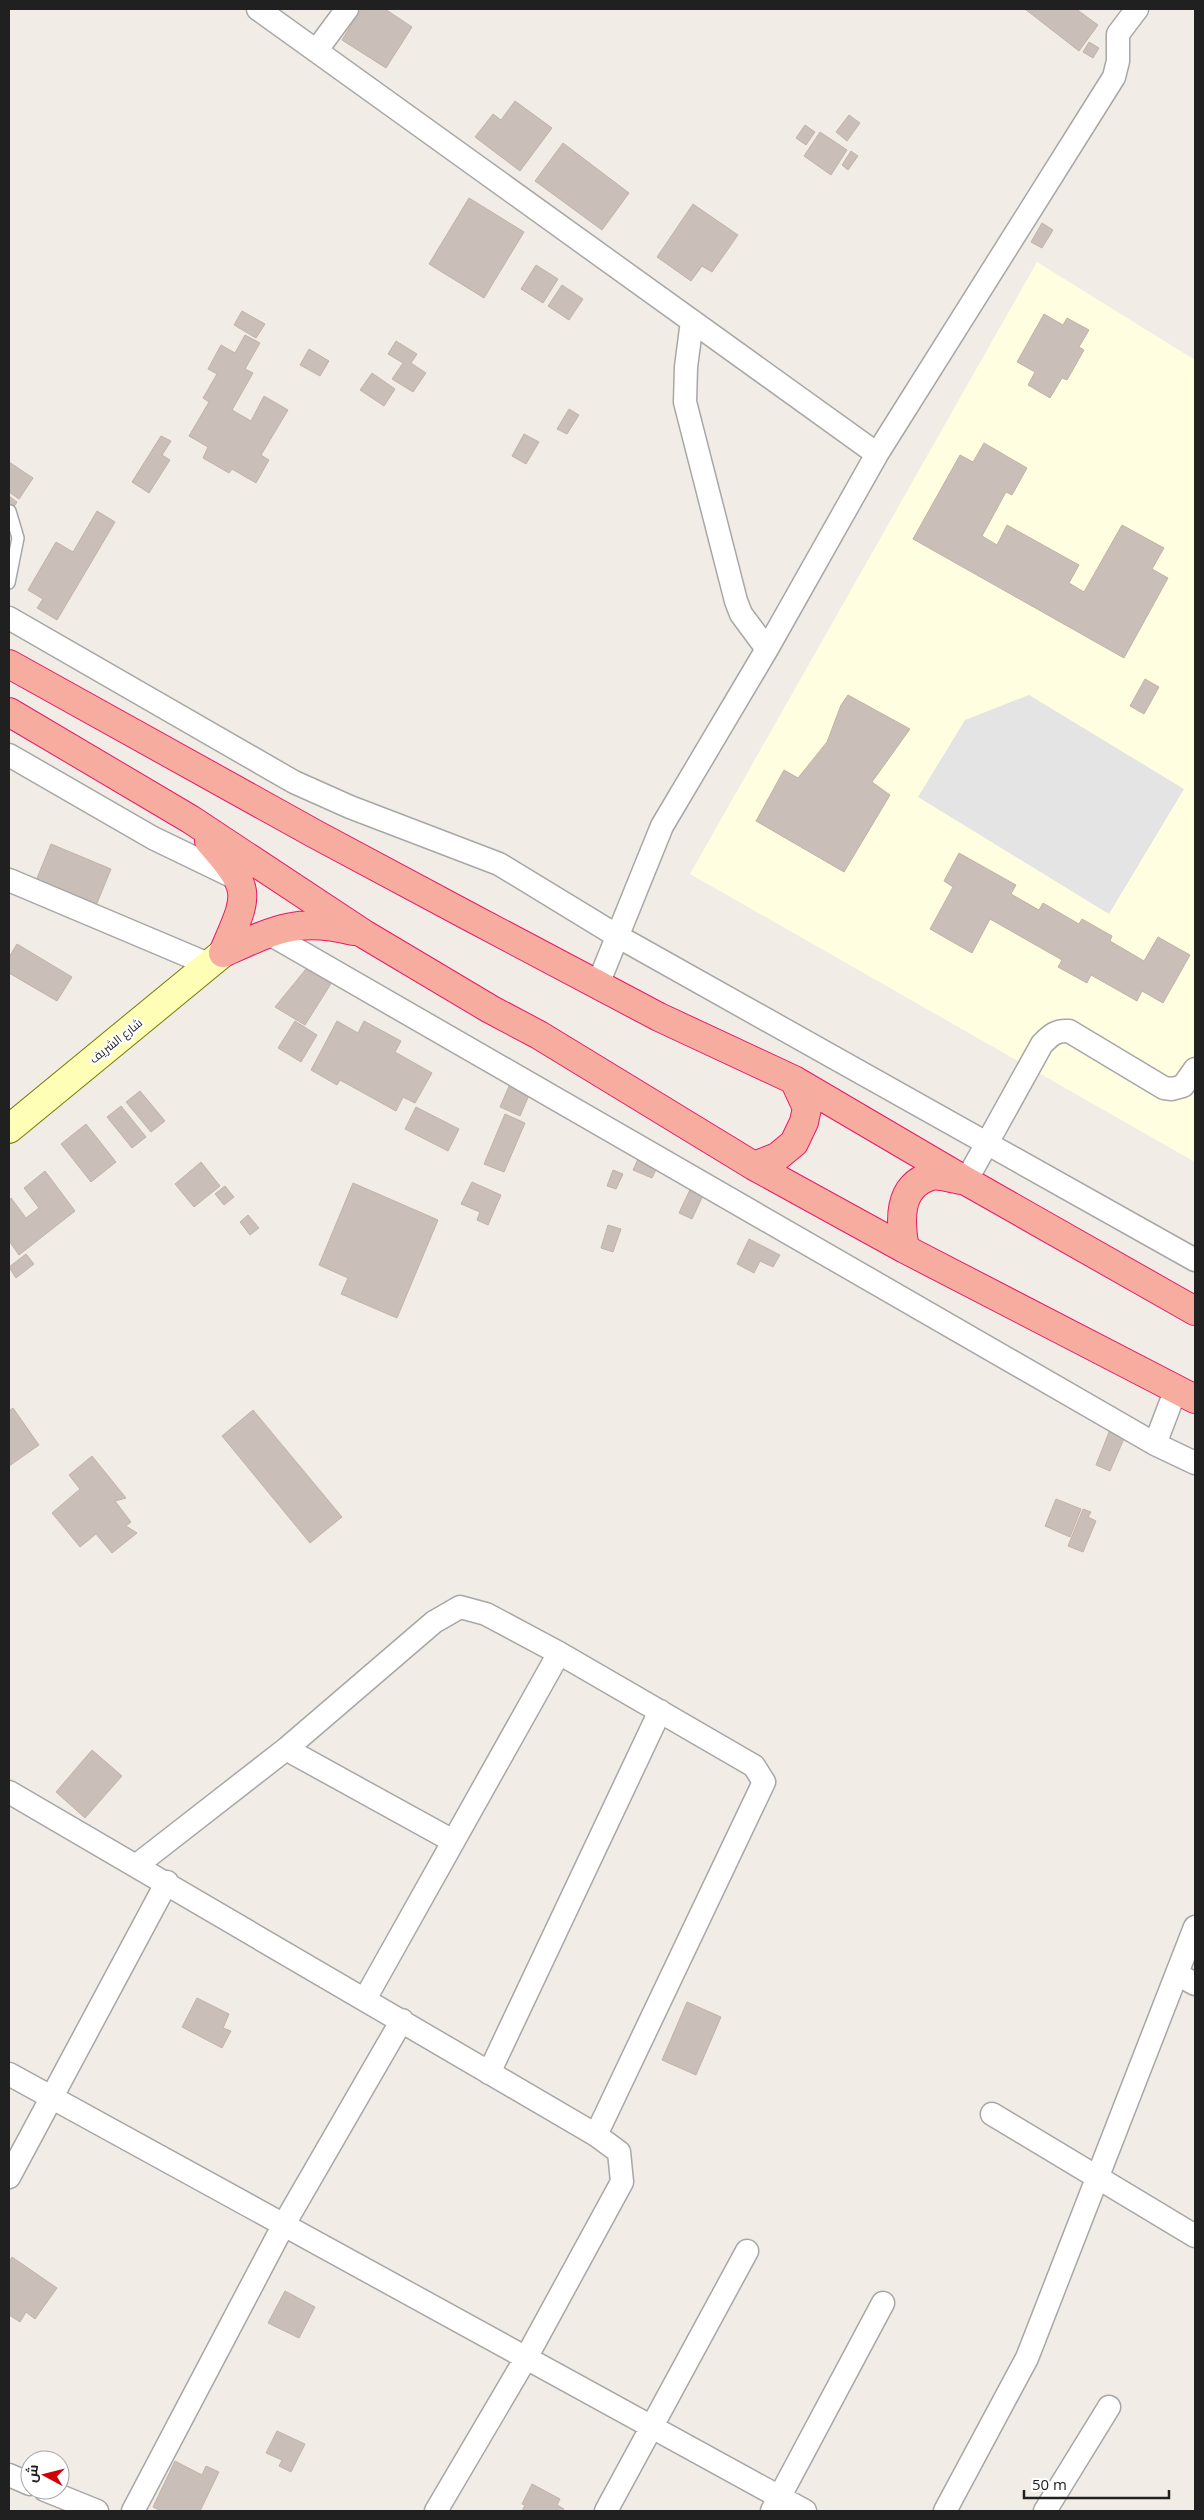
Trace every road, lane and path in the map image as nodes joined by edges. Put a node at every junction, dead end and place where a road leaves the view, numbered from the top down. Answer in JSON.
{"nodes":[{"id":1,"x":258,"y":9,"type":"edge"},
{"id":2,"x":347,"y":9,"type":"edge"},
{"id":3,"x":1137,"y":9,"type":"edge"},
{"id":4,"x":316,"y":51,"type":"junction"},
{"id":5,"x":692,"y":321,"type":"junction"},
{"id":6,"x":877,"y":454,"type":"junction"},
{"id":7,"x":10,"y":512,"type":"dead end"},
{"id":8,"x":9,"y":583,"type":"edge"},
{"id":9,"x":9,"y":618,"type":"edge"},
{"id":10,"x":767,"y":649,"type":"junction"},
{"id":11,"x":9,"y":664,"type":"edge"},
{"id":12,"x":9,"y":712,"type":"edge"},
{"id":13,"x":9,"y":755,"type":"edge"},
{"id":14,"x":190,"y":820,"type":"junction"},
{"id":15,"x":9,"y":880,"type":"edge"},
{"id":16,"x":240,"y":880,"type":"junction"},
{"id":17,"x":268,"y":933,"type":"junction"},
{"id":18,"x":364,"y":934,"type":"junction"},
{"id":19,"x":619,"y":937,"type":"junction"},
{"id":20,"x":216,"y":959,"type":"junction"},
{"id":21,"x":598,"y":984,"type":"junction"},
{"id":22,"x":1195,"y":1068,"type":"edge"},
{"id":23,"x":794,"y":1080,"type":"junction"},
{"id":24,"x":9,"y":1128,"type":"edge"},
{"id":25,"x":988,"y":1142,"type":"junction"},
{"id":26,"x":754,"y":1166,"type":"junction"},
{"id":27,"x":966,"y":1181,"type":"junction"},
{"id":28,"x":905,"y":1249,"type":"junction"},
{"id":29,"x":1195,"y":1260,"type":"edge"},
{"id":30,"x":1195,"y":1311,"type":"edge"},
{"id":31,"x":1186,"y":1394,"type":"edge"},
{"id":32,"x":1155,"y":1444,"type":"junction"},
{"id":33,"x":1195,"y":1462,"type":"edge"},
{"id":34,"x":559,"y":1652,"type":"junction"},
{"id":35,"x":660,"y":1711,"type":"junction"},
{"id":36,"x":286,"y":1749,"type":"junction"},
{"id":37,"x":9,"y":1792,"type":"edge"},
{"id":38,"x":453,"y":1841,"type":"junction"},
{"id":39,"x":137,"y":1865,"type":"junction"},
{"id":40,"x":167,"y":1882,"type":"junction"},
{"id":41,"x":1195,"y":1927,"type":"edge"},
{"id":42,"x":1186,"y":1979,"type":"edge"},
{"id":43,"x":365,"y":1999,"type":"junction"},
{"id":44,"x":402,"y":2020,"type":"junction"},
{"id":45,"x":488,"y":2073,"type":"junction"},
{"id":46,"x":9,"y":2074,"type":"edge"},
{"id":47,"x":52,"y":2097,"type":"junction"},
{"id":48,"x":992,"y":2114,"type":"dead end"},
{"id":49,"x":596,"y":2135,"type":"junction"},
{"id":50,"x":9,"y":2177,"type":"edge"},
{"id":51,"x":1099,"y":2178,"type":"junction"},
{"id":52,"x":283,"y":2226,"type":"junction"},
{"id":53,"x":1195,"y":2236,"type":"edge"},
{"id":54,"x":747,"y":2251,"type":"dead end"},
{"id":55,"x":883,"y":2303,"type":"dead end"},
{"id":56,"x":526,"y":2358,"type":"junction"},
{"id":57,"x":1109,"y":2407,"type":"dead end"},
{"id":58,"x":652,"y":2427,"type":"junction"},
{"id":59,"x":69,"y":2500,"type":"edge"},
{"id":60,"x":776,"y":2504,"type":"edge"},
{"id":61,"x":96,"y":2511,"type":"edge"},
{"id":62,"x":133,"y":2511,"type":"edge"},
{"id":63,"x":436,"y":2511,"type":"edge"},
{"id":64,"x":606,"y":2511,"type":"edge"},
{"id":65,"x":805,"y":2511,"type":"edge"},
{"id":66,"x":944,"y":2511,"type":"edge"},
{"id":67,"x":1045,"y":2511,"type":"edge"}],
"edges":[{"from":1,"to":4,"type":"street"},
{"from":2,"to":4,"type":"street"},
{"from":3,"to":6,"type":"street"},
{"from":4,"to":5,"type":"street"},
{"from":5,"to":6,"type":"street"},
{"from":5,"to":10,"type":"street"},
{"from":6,"to":10,"type":"street"},
{"from":7,"to":8,"type":"lane"},
{"from":9,"to":19,"type":"street"},
{"from":10,"to":19,"type":"street"},
{"from":11,"to":21,"type":"highway"},
{"from":12,"to":14,"type":"highway"},
{"from":13,"to":16,"type":"street"},
{"from":14,"to":16,"type":"highway"},
{"from":14,"to":18,"type":"highway"},
{"from":15,"to":20,"type":"street"},
{"from":16,"to":20,"type":"highway"},
{"from":17,"to":18,"type":"highway"},
{"from":17,"to":20,"type":"highway"},
{"from":17,"to":32,"type":"street"},
{"from":18,"to":26,"type":"highway"},
{"from":19,"to":21,"type":"street"},
{"from":19,"to":25,"type":"street"},
{"from":20,"to":24,"type":"main road","name":"شارع الشريف"},
{"from":21,"to":23,"type":"highway"},
{"from":22,"to":25,"type":"street"},
{"from":23,"to":26,"type":"highway"},
{"from":23,"to":27,"type":"highway"},
{"from":25,"to":27,"type":"street"},
{"from":25,"to":29,"type":"street"},
{"from":26,"to":28,"type":"highway"},
{"from":27,"to":28,"type":"highway"},
{"from":27,"to":30,"type":"highway"},
{"from":28,"to":31,"type":"highway"},
{"from":31,"to":32,"type":"street"},
{"from":32,"to":33,"type":"street"},
{"from":34,"to":35,"type":"street"},
{"from":34,"to":36,"type":"street"},
{"from":34,"to":38,"type":"street"},
{"from":35,"to":45,"type":"street"},
{"from":35,"to":49,"type":"street"},
{"from":36,"to":38,"type":"street"},
{"from":36,"to":39,"type":"street"},
{"from":37,"to":39,"type":"street"},
{"from":38,"to":43,"type":"street"},
{"from":39,"to":40,"type":"street"},
{"from":40,"to":43,"type":"street"},
{"from":40,"to":47,"type":"street"},
{"from":41,"to":42,"type":"street"},
{"from":42,"to":51,"type":"street"},
{"from":43,"to":44,"type":"street"},
{"from":44,"to":45,"type":"street"},
{"from":44,"to":52,"type":"street"},
{"from":45,"to":49,"type":"street"},
{"from":46,"to":47,"type":"street"},
{"from":47,"to":50,"type":"street"},
{"from":47,"to":52,"type":"street"},
{"from":48,"to":51,"type":"street"},
{"from":49,"to":56,"type":"street"},
{"from":51,"to":53,"type":"street"},
{"from":51,"to":66,"type":"street"},
{"from":52,"to":56,"type":"street"},
{"from":52,"to":62,"type":"street"},
{"from":54,"to":58,"type":"street"},
{"from":55,"to":60,"type":"street"},
{"from":56,"to":58,"type":"street"},
{"from":56,"to":63,"type":"street"},
{"from":57,"to":67,"type":"street"},
{"from":58,"to":60,"type":"street"},
{"from":58,"to":64,"type":"street"},
{"from":59,"to":61,"type":"street"},
{"from":60,"to":65,"type":"street"}]}
